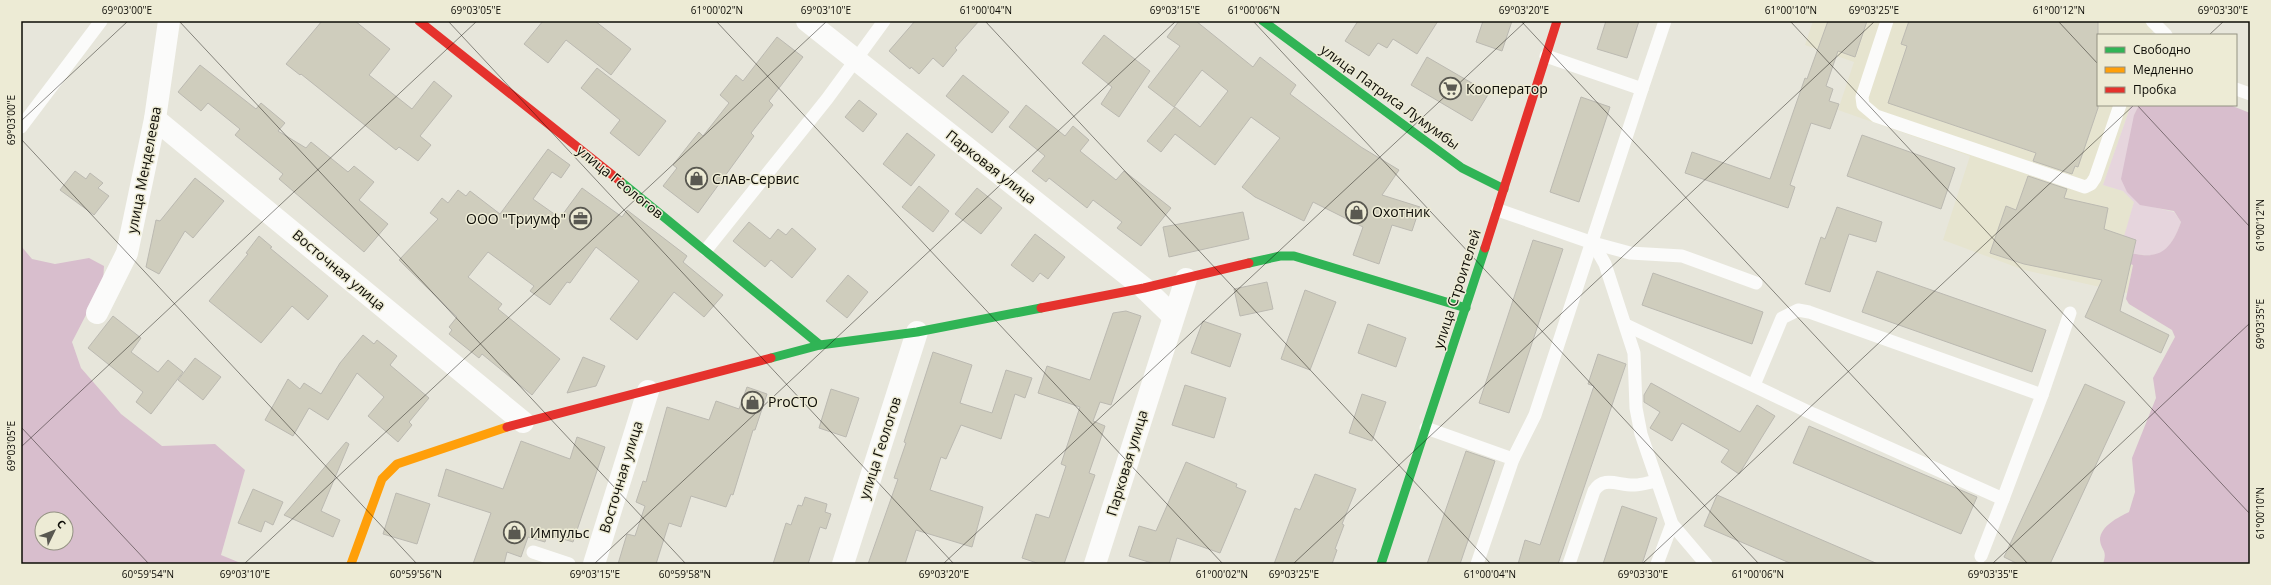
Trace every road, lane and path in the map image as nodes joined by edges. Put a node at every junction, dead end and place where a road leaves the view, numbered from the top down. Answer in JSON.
{"nodes":[{"id":1,"x":101,"y":21,"type":"edge"},
{"id":2,"x":170,"y":21,"type":"edge"},
{"id":3,"x":418,"y":21,"type":"edge"},
{"id":4,"x":807,"y":21,"type":"edge"},
{"id":5,"x":884,"y":21,"type":"edge"},
{"id":6,"x":1263,"y":21,"type":"edge"},
{"id":7,"x":1557,"y":21,"type":"edge"},
{"id":8,"x":1665,"y":21,"type":"edge"},
{"id":9,"x":1887,"y":21,"type":"edge"},
{"id":10,"x":2152,"y":21,"type":"edge"},
{"id":11,"x":2165,"y":34,"type":"edge"},
{"id":12,"x":1546,"y":56,"type":"junction"},
{"id":13,"x":856,"y":59,"type":"junction"},
{"id":14,"x":1642,"y":89,"type":"junction"},
{"id":15,"x":2237,"y":89,"type":"edge"},
{"id":16,"x":2250,"y":94,"type":"edge"},
{"id":17,"x":2120,"y":106,"type":"edge"},
{"id":18,"x":155,"y":118,"type":"junction"},
{"id":19,"x":21,"y":127,"type":"edge"},
{"id":20,"x":1504,"y":189,"type":"junction"},
{"id":21,"x":1498,"y":210,"type":"junction"},
{"id":22,"x":1593,"y":243,"type":"junction"},
{"id":23,"x":706,"y":250,"type":"junction"},
{"id":24,"x":1186,"y":279,"type":"junction"},
{"id":25,"x":1756,"y":283,"type":"dead end"},
{"id":26,"x":1144,"y":288,"type":"junction"},
{"id":27,"x":1466,"y":308,"type":"junction"},
{"id":28,"x":96,"y":313,"type":"dead end"},
{"id":29,"x":2070,"y":313,"type":"dead end"},
{"id":30,"x":1173,"y":316,"type":"junction"},
{"id":31,"x":1626,"y":325,"type":"junction"},
{"id":32,"x":917,"y":332,"type":"junction"},
{"id":33,"x":820,"y":345,"type":"junction"},
{"id":34,"x":1754,"y":385,"type":"junction"},
{"id":35,"x":648,"y":391,"type":"junction"},
{"id":36,"x":2042,"y":395,"type":"junction"},
{"id":37,"x":523,"y":422,"type":"junction"},
{"id":38,"x":1426,"y":428,"type":"junction"},
{"id":39,"x":1513,"y":459,"type":"junction"},
{"id":40,"x":1657,"y":481,"type":"junction"},
{"id":41,"x":2003,"y":499,"type":"junction"},
{"id":42,"x":1672,"y":524,"type":"junction"},
{"id":43,"x":533,"y":552,"type":"dead end"},
{"id":44,"x":1981,"y":556,"type":"dead end"},
{"id":45,"x":351,"y":564,"type":"edge"},
{"id":46,"x":569,"y":564,"type":"edge"},
{"id":47,"x":594,"y":564,"type":"edge"},
{"id":48,"x":843,"y":564,"type":"edge"},
{"id":49,"x":1095,"y":564,"type":"edge"},
{"id":50,"x":1381,"y":564,"type":"edge"},
{"id":51,"x":1476,"y":564,"type":"edge"},
{"id":52,"x":1569,"y":564,"type":"edge"},
{"id":53,"x":1657,"y":564,"type":"edge"},
{"id":54,"x":1706,"y":564,"type":"edge"}],
"edges":[{"from":1,"to":19,"type":"lane"},
{"from":2,"to":18,"type":"street","name":"улица Менделеева"},
{"from":3,"to":23,"type":"street","name":"улица Геологов"},
{"from":4,"to":13,"type":"street","name":"Парковая улица"},
{"from":5,"to":13,"type":"lane"},
{"from":6,"to":20,"type":"street","name":"улица Патриса Лумумбы"},
{"from":7,"to":12,"type":"street","name":"улица Строителей"},
{"from":8,"to":14,"type":"lane"},
{"from":9,"to":17,"type":"lane"},
{"from":10,"to":11,"type":"lane"},
{"from":12,"to":14,"type":"lane"},
{"from":12,"to":20,"type":"street","name":"улица Строителей"},
{"from":13,"to":23,"type":"lane"},
{"from":13,"to":26,"type":"street","name":"Парковая улица"},
{"from":14,"to":22,"type":"lane"},
{"from":15,"to":16,"type":"lane"},
{"from":18,"to":28,"type":"street","name":"улица Менделеева"},
{"from":18,"to":37,"type":"street","name":"Восточная улица"},
{"from":20,"to":21,"type":"street","name":"улица Строителей"},
{"from":21,"to":22,"type":"lane"},
{"from":21,"to":27,"type":"street","name":"улица Строителей"},
{"from":22,"to":25,"type":"lane"},
{"from":22,"to":31,"type":"lane"},
{"from":22,"to":39,"type":"lane"},
{"from":23,"to":33,"type":"street","name":"улица Геологов"},
{"from":24,"to":26,"type":"street"},
{"from":24,"to":27,"type":"street"},
{"from":24,"to":30,"type":"street","name":"Парковая улица"},
{"from":26,"to":30,"type":"street","name":"Парковая улица"},
{"from":26,"to":32,"type":"street"},
{"from":27,"to":38,"type":"street","name":"улица Строителей"},
{"from":29,"to":36,"type":"lane"},
{"from":30,"to":49,"type":"street","name":"Парковая улица"},
{"from":31,"to":34,"type":"lane"},
{"from":31,"to":40,"type":"lane"},
{"from":32,"to":33,"type":"street"},
{"from":32,"to":48,"type":"street","name":"улица Геологов"},
{"from":33,"to":35,"type":"street"},
{"from":34,"to":36,"type":"lane"},
{"from":34,"to":41,"type":"lane"},
{"from":35,"to":37,"type":"street"},
{"from":35,"to":47,"type":"street","name":"Восточная улица"},
{"from":36,"to":41,"type":"lane"},
{"from":37,"to":45,"type":"street"},
{"from":38,"to":39,"type":"lane"},
{"from":38,"to":50,"type":"street","name":"улица Строителей"},
{"from":39,"to":51,"type":"lane"},
{"from":40,"to":42,"type":"lane"},
{"from":40,"to":52,"type":"lane"},
{"from":41,"to":44,"type":"lane"},
{"from":42,"to":53,"type":"lane"},
{"from":42,"to":54,"type":"lane"},
{"from":43,"to":46,"type":"lane"}]}
